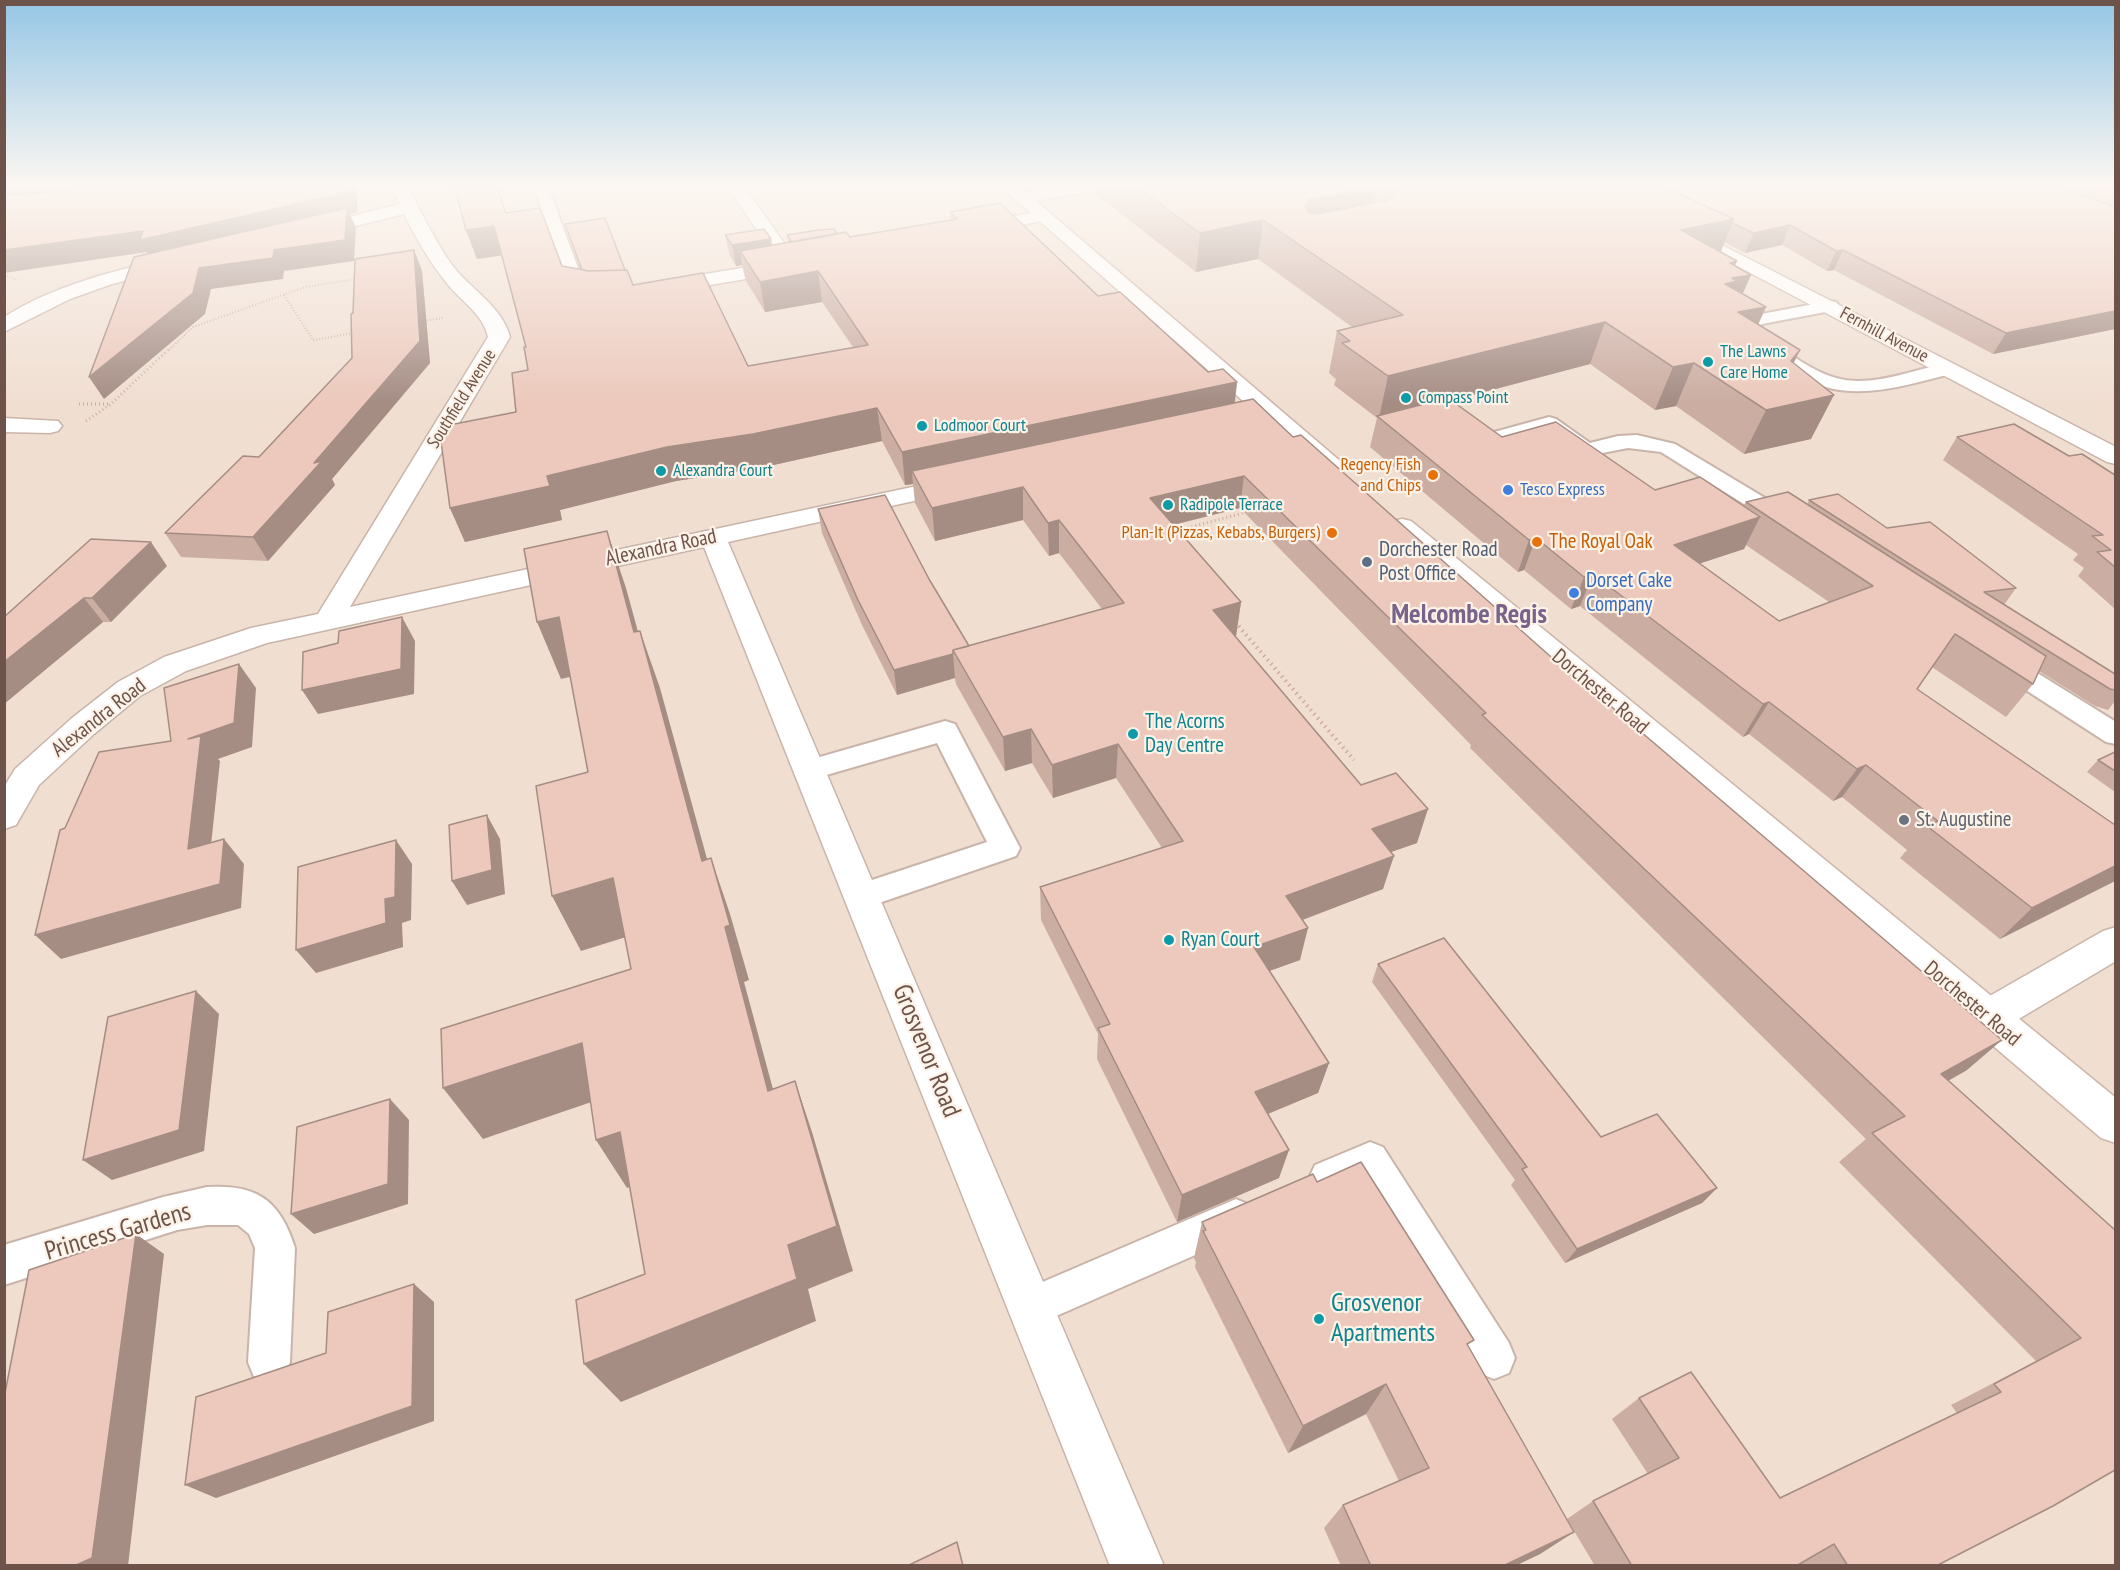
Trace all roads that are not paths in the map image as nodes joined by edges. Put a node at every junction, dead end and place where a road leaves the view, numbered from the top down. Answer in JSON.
{"nodes":[{"id":1,"x":438,"y":257,"type":"edge"},
{"id":2,"x":566,"y":257,"type":"edge"},
{"id":3,"x":785,"y":257,"type":"edge"},
{"id":4,"x":1087,"y":257,"type":"edge"},
{"id":5,"x":1735,"y":257,"type":"edge"},
{"id":6,"x":190,"y":259,"type":"edge"},
{"id":7,"x":813,"y":261,"type":"edge"},
{"id":8,"x":790,"y":265,"type":"junction"},
{"id":9,"x":645,"y":290,"type":"edge"},
{"id":10,"x":606,"y":294,"type":"edge"},
{"id":11,"x":1830,"y":306,"type":"junction"},
{"id":12,"x":4,"y":326,"type":"edge"},
{"id":13,"x":1947,"y":369,"type":"junction"},
{"id":14,"x":4,"y":425,"type":"edge"},
{"id":15,"x":50,"y":426,"type":"dead end"},
{"id":16,"x":1494,"y":438,"type":"edge"},
{"id":17,"x":2115,"y":457,"type":"edge"},
{"id":18,"x":978,"y":480,"type":"edge"},
{"id":19,"x":1352,"y":484,"type":"edge"},
{"id":20,"x":1379,"y":507,"type":"edge"},
{"id":21,"x":1806,"y":534,"type":"edge"},
{"id":22,"x":713,"y":537,"type":"junction"},
{"id":23,"x":328,"y":620,"type":"junction"},
{"id":24,"x":1978,"y":648,"type":"edge"},
{"id":25,"x":2115,"y":735,"type":"edge"},
{"id":26,"x":809,"y":770,"type":"junction"},
{"id":27,"x":4,"y":816,"type":"edge"},
{"id":28,"x":862,"y":896,"type":"junction"},
{"id":29,"x":2115,"y":942,"type":"edge"},
{"id":30,"x":1988,"y":1017,"type":"junction"},
{"id":31,"x":2115,"y":1124,"type":"edge"},
{"id":32,"x":4,"y":1265,"type":"edge"},
{"id":33,"x":1031,"y":1307,"type":"junction"},
{"id":34,"x":1494,"y":1358,"type":"dead end"},
{"id":35,"x":269,"y":1362,"type":"dead end"},
{"id":36,"x":1137,"y":1566,"type":"edge"}],
"edges":[{"from":1,"to":23,"type":"street","name":"Southfield Avenue"},
{"from":2,"to":10,"type":"lane"},
{"from":3,"to":8,"type":"street"},
{"from":4,"to":19,"type":"street"},
{"from":5,"to":11,"type":"street","name":"Fernhill Avenue"},
{"from":6,"to":12,"type":"street"},
{"from":7,"to":8,"type":"street"},
{"from":8,"to":9,"type":"street"},
{"from":11,"to":13,"type":"street","name":"Fernhill Avenue"},
{"from":11,"to":13,"type":"lane"},
{"from":13,"to":17,"type":"street","name":"Fernhill Avenue"},
{"from":14,"to":15,"type":"street"},
{"from":16,"to":21,"type":"lane"},
{"from":18,"to":22,"type":"street","name":"Alexandra Road"},
{"from":20,"to":30,"type":"street","name":"Dorchester Road"},
{"from":22,"to":23,"type":"street","name":"Alexandra Road"},
{"from":22,"to":26,"type":"street","name":"Grosvenor Road"},
{"from":23,"to":27,"type":"street","name":"Alexandra Road"},
{"from":24,"to":25,"type":"lane"},
{"from":26,"to":28,"type":"street","name":"Grosvenor Road"},
{"from":26,"to":28,"type":"lane"},
{"from":28,"to":33,"type":"street","name":"Grosvenor Road"},
{"from":29,"to":30,"type":"street"},
{"from":30,"to":31,"type":"street","name":"Dorchester Road"},
{"from":32,"to":35,"type":"lane","name":"Princess Gardens"},
{"from":33,"to":34,"type":"lane"},
{"from":33,"to":36,"type":"street","name":"Grosvenor Road"}]}
